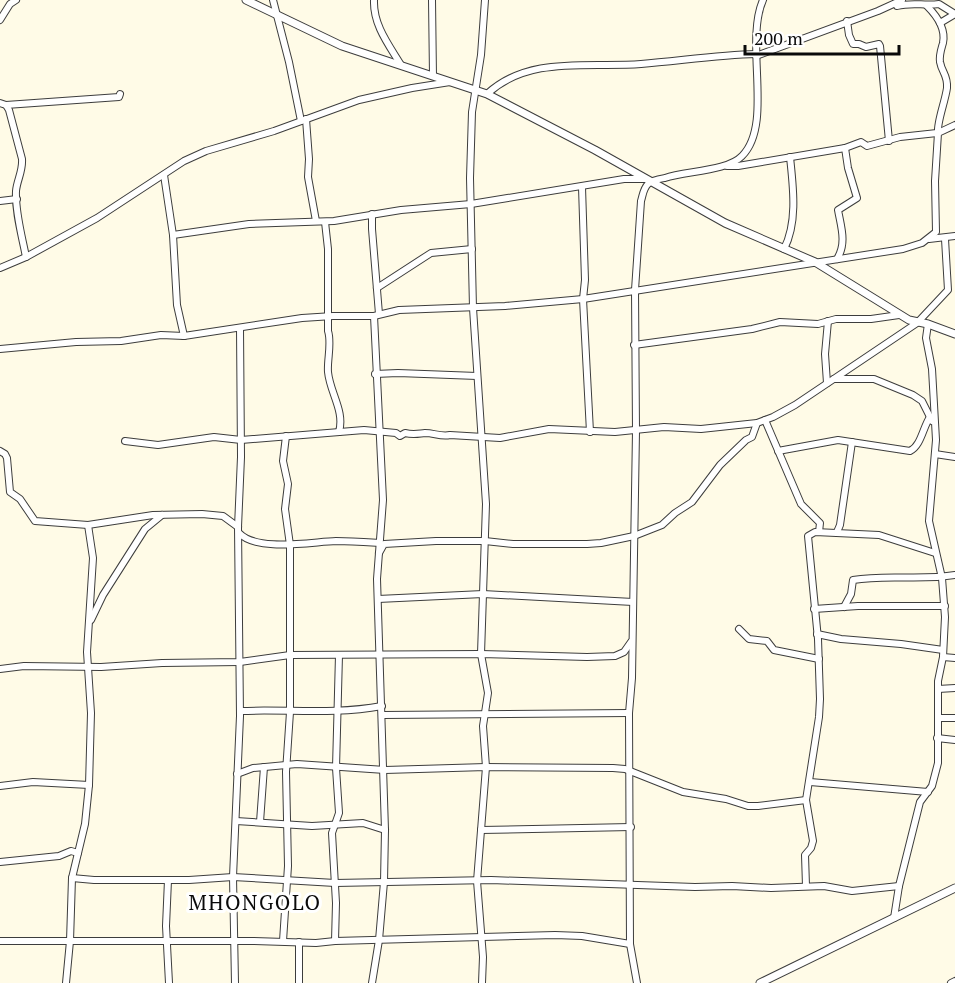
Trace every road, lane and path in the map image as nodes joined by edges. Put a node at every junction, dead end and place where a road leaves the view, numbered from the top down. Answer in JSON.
{"nodes":[{"id":1,"x":16,"y":0,"type":"edge"},
{"id":2,"x":246,"y":0,"type":"edge"},
{"id":3,"x":273,"y":0,"type":"edge"},
{"id":4,"x":374,"y":0,"type":"edge"},
{"id":5,"x":432,"y":0,"type":"edge"},
{"id":6,"x":484,"y":0,"type":"edge"},
{"id":7,"x":763,"y":0,"type":"edge"},
{"id":8,"x":902,"y":0,"type":"edge"},
{"id":9,"x":927,"y":6,"type":"junction"},
{"id":10,"x":878,"y":11,"type":"junction"},
{"id":11,"x":276,"y":14,"type":"junction"},
{"id":12,"x":955,"y":14,"type":"edge"},
{"id":13,"x":0,"y":20,"type":"edge"},
{"id":14,"x":847,"y":21,"type":"junction"},
{"id":15,"x":940,"y":23,"type":"junction"},
{"id":16,"x":756,"y":55,"type":"junction"},
{"id":17,"x":401,"y":65,"type":"junction"},
{"id":18,"x":433,"y":76,"type":"junction"},
{"id":19,"x":451,"y":82,"type":"junction"},
{"id":20,"x":475,"y":90,"type":"junction"},
{"id":21,"x":120,"y":94,"type":"dead end"},
{"id":22,"x":487,"y":94,"type":"junction"},
{"id":23,"x":3,"y":104,"type":"edge"},
{"id":24,"x":303,"y":120,"type":"junction"},
{"id":25,"x":955,"y":125,"type":"edge"},
{"id":26,"x":938,"y":132,"type":"junction"},
{"id":27,"x":889,"y":141,"type":"junction"},
{"id":28,"x":845,"y":148,"type":"junction"},
{"id":29,"x":790,"y":157,"type":"junction"},
{"id":30,"x":726,"y":166,"type":"junction"},
{"id":31,"x":164,"y":175,"type":"junction"},
{"id":32,"x":648,"y":180,"type":"junction"},
{"id":33,"x":582,"y":187,"type":"junction"},
{"id":34,"x":17,"y":199,"type":"junction"},
{"id":35,"x":0,"y":201,"type":"edge"},
{"id":36,"x":471,"y":204,"type":"junction"},
{"id":37,"x":372,"y":214,"type":"junction"},
{"id":38,"x":316,"y":221,"type":"junction"},
{"id":39,"x":326,"y":222,"type":"junction"},
{"id":40,"x":173,"y":235,"type":"junction"},
{"id":41,"x":955,"y":236,"type":"edge"},
{"id":42,"x":945,"y":238,"type":"junction"},
{"id":43,"x":928,"y":239,"type":"junction"},
{"id":44,"x":472,"y":249,"type":"junction"},
{"id":45,"x":784,"y":249,"type":"junction"},
{"id":46,"x":26,"y":257,"type":"junction"},
{"id":47,"x":837,"y":259,"type":"junction"},
{"id":48,"x":815,"y":262,"type":"junction"},
{"id":49,"x":0,"y":268,"type":"edge"},
{"id":50,"x":377,"y":288,"type":"junction"},
{"id":51,"x":635,"y":290,"type":"junction"},
{"id":52,"x":583,"y":299,"type":"junction"},
{"id":53,"x":472,"y":308,"type":"junction"},
{"id":54,"x":376,"y":315,"type":"junction"},
{"id":55,"x":899,"y":315,"type":"junction"},
{"id":56,"x":328,"y":316,"type":"junction"},
{"id":57,"x":828,"y":321,"type":"junction"},
{"id":58,"x":916,"y":323,"type":"junction"},
{"id":59,"x":928,"y":324,"type":"junction"},
{"id":60,"x":240,"y":328,"type":"junction"},
{"id":61,"x":955,"y":334,"type":"edge"},
{"id":62,"x":184,"y":336,"type":"junction"},
{"id":63,"x":634,"y":345,"type":"junction"},
{"id":64,"x":0,"y":349,"type":"edge"},
{"id":65,"x":375,"y":374,"type":"junction"},
{"id":66,"x":477,"y":376,"type":"junction"},
{"id":67,"x":834,"y":379,"type":"junction"},
{"id":68,"x":827,"y":383,"type":"junction"},
{"id":69,"x":930,"y":417,"type":"junction"},
{"id":70,"x":765,"y":420,"type":"junction"},
{"id":71,"x":757,"y":423,"type":"junction"},
{"id":72,"x":935,"y":426,"type":"junction"},
{"id":73,"x":636,"y":431,"type":"junction"},
{"id":74,"x":339,"y":432,"type":"junction"},
{"id":75,"x":380,"y":432,"type":"junction"},
{"id":76,"x":590,"y":432,"type":"junction"},
{"id":77,"x":286,"y":436,"type":"junction"},
{"id":78,"x":481,"y":437,"type":"junction"},
{"id":79,"x":241,"y":440,"type":"junction"},
{"id":80,"x":125,"y":441,"type":"dead end"},
{"id":81,"x":852,"y":442,"type":"junction"},
{"id":82,"x":0,"y":451,"type":"edge"},
{"id":83,"x":778,"y":452,"type":"junction"},
{"id":84,"x":935,"y":454,"type":"junction"},
{"id":85,"x":955,"y":457,"type":"edge"},
{"id":86,"x":162,"y":515,"type":"junction"},
{"id":87,"x":88,"y":525,"type":"junction"},
{"id":88,"x":238,"y":530,"type":"junction"},
{"id":89,"x":819,"y":532,"type":"junction"},
{"id":90,"x":837,"y":532,"type":"junction"},
{"id":91,"x":634,"y":536,"type":"junction"},
{"id":92,"x":485,"y":541,"type":"junction"},
{"id":93,"x":379,"y":543,"type":"junction"},
{"id":94,"x":290,"y":545,"type":"junction"},
{"id":95,"x":935,"y":553,"type":"junction"},
{"id":96,"x":378,"y":556,"type":"junction"},
{"id":97,"x":955,"y":575,"type":"edge"},
{"id":98,"x":942,"y":578,"type":"junction"},
{"id":99,"x":483,"y":594,"type":"junction"},
{"id":100,"x":378,"y":599,"type":"junction"},
{"id":101,"x":633,"y":602,"type":"junction"},
{"id":102,"x":945,"y":606,"type":"junction"},
{"id":103,"x":844,"y":607,"type":"junction"},
{"id":104,"x":814,"y":609,"type":"junction"},
{"id":105,"x":89,"y":622,"type":"junction"},
{"id":106,"x":739,"y":630,"type":"dead end"},
{"id":107,"x":817,"y":634,"type":"junction"},
{"id":108,"x":631,"y":642,"type":"junction"},
{"id":109,"x":943,"y":653,"type":"junction"},
{"id":110,"x":380,"y":654,"type":"junction"},
{"id":111,"x":481,"y":654,"type":"junction"},
{"id":112,"x":290,"y":655,"type":"junction"},
{"id":113,"x":339,"y":655,"type":"junction"},
{"id":114,"x":955,"y":658,"type":"edge"},
{"id":115,"x":819,"y":659,"type":"junction"},
{"id":116,"x":240,"y":662,"type":"junction"},
{"id":117,"x":88,"y":666,"type":"junction"},
{"id":118,"x":0,"y":669,"type":"edge"},
{"id":119,"x":955,"y":688,"type":"edge"},
{"id":120,"x":938,"y":690,"type":"junction"},
{"id":121,"x":382,"y":706,"type":"junction"},
{"id":122,"x":240,"y":711,"type":"junction"},
{"id":123,"x":338,"y":711,"type":"junction"},
{"id":124,"x":290,"y":712,"type":"junction"},
{"id":125,"x":485,"y":713,"type":"junction"},
{"id":126,"x":629,"y":713,"type":"junction"},
{"id":127,"x":382,"y":715,"type":"junction"},
{"id":128,"x":938,"y":718,"type":"junction"},
{"id":129,"x":955,"y":718,"type":"edge"},
{"id":130,"x":937,"y":738,"type":"junction"},
{"id":131,"x":955,"y":740,"type":"edge"},
{"id":132,"x":264,"y":766,"type":"junction"},
{"id":133,"x":286,"y":766,"type":"junction"},
{"id":134,"x":486,"y":767,"type":"junction"},
{"id":135,"x":336,"y":768,"type":"junction"},
{"id":136,"x":385,"y":770,"type":"junction"},
{"id":137,"x":630,"y":772,"type":"junction"},
{"id":138,"x":237,"y":774,"type":"junction"},
{"id":139,"x":810,"y":782,"type":"junction"},
{"id":140,"x":89,"y":785,"type":"junction"},
{"id":141,"x":0,"y":786,"type":"edge"},
{"id":142,"x":928,"y":792,"type":"junction"},
{"id":143,"x":806,"y":800,"type":"junction"},
{"id":144,"x":236,"y":821,"type":"junction"},
{"id":145,"x":260,"y":822,"type":"junction"},
{"id":146,"x":288,"y":824,"type":"junction"},
{"id":147,"x":335,"y":826,"type":"junction"},
{"id":148,"x":631,"y":827,"type":"junction"},
{"id":149,"x":385,"y":830,"type":"junction"},
{"id":150,"x":481,"y":830,"type":"junction"},
{"id":151,"x":78,"y":853,"type":"junction"},
{"id":152,"x":0,"y":862,"type":"edge"},
{"id":153,"x":233,"y":877,"type":"junction"},
{"id":154,"x":72,"y":878,"type":"junction"},
{"id":155,"x":286,"y":878,"type":"junction"},
{"id":156,"x":168,"y":880,"type":"junction"},
{"id":157,"x":477,"y":880,"type":"junction"},
{"id":158,"x":384,"y":882,"type":"junction"},
{"id":159,"x":335,"y":883,"type":"junction"},
{"id":160,"x":631,"y":885,"type":"junction"},
{"id":161,"x":899,"y":885,"type":"junction"},
{"id":162,"x":806,"y":886,"type":"junction"},
{"id":163,"x":955,"y":888,"type":"edge"},
{"id":164,"x":894,"y":918,"type":"junction"},
{"id":165,"x":481,"y":936,"type":"junction"},
{"id":166,"x":379,"y":940,"type":"junction"},
{"id":167,"x":0,"y":941,"type":"edge"},
{"id":168,"x":70,"y":941,"type":"junction"},
{"id":169,"x":233,"y":941,"type":"junction"},
{"id":170,"x":283,"y":941,"type":"junction"},
{"id":171,"x":335,"y":941,"type":"junction"},
{"id":172,"x":167,"y":942,"type":"junction"},
{"id":173,"x":299,"y":942,"type":"junction"},
{"id":174,"x":630,"y":944,"type":"junction"},
{"id":175,"x":66,"y":983,"type":"edge"},
{"id":176,"x":169,"y":983,"type":"edge"},
{"id":177,"x":235,"y":983,"type":"edge"},
{"id":178,"x":299,"y":983,"type":"edge"},
{"id":179,"x":372,"y":983,"type":"edge"},
{"id":180,"x":482,"y":983,"type":"edge"},
{"id":181,"x":637,"y":983,"type":"edge"},
{"id":182,"x":760,"y":983,"type":"edge"}],
"edges":[{"from":1,"to":13,"type":"street"},
{"from":2,"to":11,"type":"street"},
{"from":3,"to":11,"type":"street"},
{"from":4,"to":17,"type":"street"},
{"from":5,"to":18,"type":"street"},
{"from":6,"to":20,"type":"street"},
{"from":7,"to":16,"type":"street"},
{"from":8,"to":10,"type":"street"},
{"from":9,"to":10,"type":"street"},
{"from":9,"to":12,"type":"street"},
{"from":9,"to":15,"type":"street"},
{"from":10,"to":14,"type":"street"},
{"from":11,"to":17,"type":"street"},
{"from":11,"to":24,"type":"street"},
{"from":12,"to":15,"type":"street"},
{"from":14,"to":16,"type":"street"},
{"from":14,"to":27,"type":"street"},
{"from":15,"to":26,"type":"street"},
{"from":16,"to":22,"type":"street"},
{"from":16,"to":30,"type":"street"},
{"from":17,"to":18,"type":"street"},
{"from":18,"to":19,"type":"street"},
{"from":19,"to":20,"type":"street"},
{"from":19,"to":24,"type":"street"},
{"from":20,"to":22,"type":"street"},
{"from":20,"to":36,"type":"street"},
{"from":21,"to":23,"type":"street"},
{"from":22,"to":32,"type":"street"},
{"from":23,"to":34,"type":"street"},
{"from":24,"to":31,"type":"street"},
{"from":24,"to":38,"type":"street"},
{"from":25,"to":26,"type":"street"},
{"from":26,"to":27,"type":"street"},
{"from":26,"to":43,"type":"street"},
{"from":27,"to":28,"type":"street"},
{"from":28,"to":29,"type":"street"},
{"from":28,"to":47,"type":"street"},
{"from":29,"to":30,"type":"street"},
{"from":29,"to":45,"type":"street"},
{"from":30,"to":32,"type":"street"},
{"from":31,"to":40,"type":"street"},
{"from":31,"to":46,"type":"street"},
{"from":32,"to":33,"type":"street"},
{"from":32,"to":45,"type":"street"},
{"from":32,"to":51,"type":"street"},
{"from":33,"to":36,"type":"street"},
{"from":33,"to":52,"type":"street"},
{"from":34,"to":35,"type":"street"},
{"from":34,"to":46,"type":"street"},
{"from":36,"to":37,"type":"street"},
{"from":36,"to":44,"type":"street"},
{"from":37,"to":39,"type":"street"},
{"from":37,"to":50,"type":"street"},
{"from":38,"to":39,"type":"street"},
{"from":38,"to":40,"type":"street"},
{"from":39,"to":56,"type":"street"},
{"from":40,"to":62,"type":"street"},
{"from":41,"to":42,"type":"street"},
{"from":42,"to":43,"type":"street"},
{"from":42,"to":58,"type":"street"},
{"from":43,"to":47,"type":"street"},
{"from":44,"to":50,"type":"street"},
{"from":44,"to":53,"type":"street"},
{"from":45,"to":48,"type":"street"},
{"from":46,"to":49,"type":"street"},
{"from":47,"to":48,"type":"street"},
{"from":48,"to":51,"type":"street"},
{"from":48,"to":55,"type":"street"},
{"from":50,"to":54,"type":"street"},
{"from":51,"to":52,"type":"street"},
{"from":51,"to":63,"type":"street"},
{"from":52,"to":53,"type":"street"},
{"from":52,"to":76,"type":"street"},
{"from":53,"to":54,"type":"street"},
{"from":53,"to":66,"type":"street"},
{"from":54,"to":56,"type":"street"},
{"from":54,"to":65,"type":"street"},
{"from":55,"to":57,"type":"street"},
{"from":55,"to":58,"type":"street"},
{"from":56,"to":60,"type":"street"},
{"from":56,"to":74,"type":"street"},
{"from":57,"to":63,"type":"street"},
{"from":57,"to":68,"type":"street"},
{"from":58,"to":59,"type":"street"},
{"from":58,"to":67,"type":"street"},
{"from":59,"to":61,"type":"street"},
{"from":59,"to":72,"type":"street"},
{"from":60,"to":62,"type":"street"},
{"from":60,"to":79,"type":"street"},
{"from":62,"to":64,"type":"street"},
{"from":63,"to":73,"type":"street"},
{"from":65,"to":66,"type":"street"},
{"from":65,"to":75,"type":"street"},
{"from":66,"to":78,"type":"street"},
{"from":67,"to":68,"type":"street"},
{"from":67,"to":69,"type":"street"},
{"from":68,"to":70,"type":"street"},
{"from":69,"to":72,"type":"street"},
{"from":69,"to":81,"type":"street"},
{"from":70,"to":71,"type":"street"},
{"from":70,"to":83,"type":"street"},
{"from":71,"to":73,"type":"street"},
{"from":71,"to":91,"type":"street"},
{"from":72,"to":84,"type":"street"},
{"from":73,"to":76,"type":"street"},
{"from":73,"to":91,"type":"street"},
{"from":74,"to":75,"type":"street"},
{"from":74,"to":77,"type":"street"},
{"from":75,"to":78,"type":"street"},
{"from":75,"to":93,"type":"street"},
{"from":76,"to":78,"type":"street"},
{"from":77,"to":79,"type":"street"},
{"from":77,"to":94,"type":"street"},
{"from":78,"to":92,"type":"street"},
{"from":79,"to":80,"type":"street"},
{"from":79,"to":88,"type":"street"},
{"from":81,"to":83,"type":"street"},
{"from":81,"to":90,"type":"street"},
{"from":82,"to":87,"type":"street"},
{"from":83,"to":89,"type":"street"},
{"from":84,"to":85,"type":"street"},
{"from":84,"to":95,"type":"street"},
{"from":86,"to":87,"type":"street"},
{"from":86,"to":88,"type":"street"},
{"from":86,"to":105,"type":"street"},
{"from":87,"to":105,"type":"street"},
{"from":88,"to":94,"type":"street"},
{"from":88,"to":116,"type":"street"},
{"from":89,"to":90,"type":"street"},
{"from":89,"to":104,"type":"street"},
{"from":90,"to":95,"type":"street"},
{"from":91,"to":92,"type":"street"},
{"from":91,"to":101,"type":"street"},
{"from":92,"to":96,"type":"street"},
{"from":92,"to":99,"type":"street"},
{"from":93,"to":94,"type":"street"},
{"from":93,"to":96,"type":"street"},
{"from":94,"to":112,"type":"street"},
{"from":95,"to":98,"type":"street"},
{"from":96,"to":100,"type":"street"},
{"from":97,"to":98,"type":"street"},
{"from":98,"to":102,"type":"street"},
{"from":98,"to":103,"type":"street"},
{"from":99,"to":100,"type":"street"},
{"from":99,"to":101,"type":"street"},
{"from":99,"to":111,"type":"street"},
{"from":100,"to":110,"type":"street"},
{"from":101,"to":108,"type":"street"},
{"from":102,"to":103,"type":"street"},
{"from":102,"to":109,"type":"street"},
{"from":103,"to":104,"type":"street"},
{"from":104,"to":107,"type":"street"},
{"from":105,"to":117,"type":"street"},
{"from":106,"to":115,"type":"street"},
{"from":107,"to":109,"type":"street"},
{"from":107,"to":115,"type":"street"},
{"from":108,"to":111,"type":"street"},
{"from":108,"to":126,"type":"street"},
{"from":109,"to":114,"type":"street"},
{"from":109,"to":120,"type":"street"},
{"from":110,"to":111,"type":"street"},
{"from":110,"to":113,"type":"street"},
{"from":110,"to":121,"type":"street"},
{"from":111,"to":125,"type":"street"},
{"from":112,"to":113,"type":"street"},
{"from":112,"to":116,"type":"street"},
{"from":112,"to":124,"type":"street"},
{"from":113,"to":123,"type":"street"},
{"from":115,"to":139,"type":"street"},
{"from":116,"to":117,"type":"street"},
{"from":116,"to":122,"type":"street"},
{"from":117,"to":118,"type":"street"},
{"from":117,"to":140,"type":"street"},
{"from":119,"to":120,"type":"street"},
{"from":120,"to":128,"type":"street"},
{"from":121,"to":123,"type":"street"},
{"from":121,"to":127,"type":"street"},
{"from":122,"to":124,"type":"street"},
{"from":122,"to":138,"type":"street"},
{"from":123,"to":124,"type":"street"},
{"from":123,"to":135,"type":"street"},
{"from":124,"to":133,"type":"street"},
{"from":125,"to":126,"type":"street"},
{"from":125,"to":127,"type":"street"},
{"from":125,"to":134,"type":"street"},
{"from":126,"to":137,"type":"street"},
{"from":127,"to":136,"type":"street"},
{"from":128,"to":129,"type":"street"},
{"from":128,"to":130,"type":"street"},
{"from":130,"to":131,"type":"street"},
{"from":130,"to":142,"type":"street"},
{"from":132,"to":133,"type":"street"},
{"from":132,"to":138,"type":"street"},
{"from":132,"to":145,"type":"street"},
{"from":133,"to":135,"type":"street"},
{"from":133,"to":146,"type":"street"},
{"from":134,"to":136,"type":"street"},
{"from":134,"to":137,"type":"street"},
{"from":134,"to":150,"type":"street"},
{"from":135,"to":136,"type":"street"},
{"from":135,"to":147,"type":"street"},
{"from":136,"to":149,"type":"street"},
{"from":137,"to":143,"type":"street"},
{"from":137,"to":148,"type":"street"},
{"from":138,"to":144,"type":"street"},
{"from":139,"to":142,"type":"street"},
{"from":139,"to":143,"type":"street"},
{"from":140,"to":141,"type":"street"},
{"from":140,"to":151,"type":"street"},
{"from":142,"to":161,"type":"street"},
{"from":143,"to":162,"type":"street"},
{"from":144,"to":145,"type":"street"},
{"from":144,"to":153,"type":"street"},
{"from":145,"to":146,"type":"street"},
{"from":146,"to":147,"type":"street"},
{"from":146,"to":155,"type":"street"},
{"from":147,"to":149,"type":"street"},
{"from":147,"to":159,"type":"street"},
{"from":148,"to":150,"type":"street"},
{"from":148,"to":160,"type":"street"},
{"from":149,"to":158,"type":"street"},
{"from":150,"to":157,"type":"street"},
{"from":151,"to":152,"type":"street"},
{"from":151,"to":154,"type":"street"},
{"from":153,"to":155,"type":"street"},
{"from":153,"to":156,"type":"street"},
{"from":153,"to":169,"type":"street"},
{"from":154,"to":156,"type":"street"},
{"from":154,"to":168,"type":"street"},
{"from":155,"to":159,"type":"street"},
{"from":155,"to":170,"type":"street"},
{"from":156,"to":172,"type":"street"},
{"from":157,"to":158,"type":"street"},
{"from":157,"to":160,"type":"street"},
{"from":157,"to":165,"type":"street"},
{"from":158,"to":159,"type":"street"},
{"from":158,"to":166,"type":"street"},
{"from":159,"to":171,"type":"street"},
{"from":160,"to":162,"type":"street"},
{"from":160,"to":174,"type":"street"},
{"from":161,"to":162,"type":"street"},
{"from":161,"to":164,"type":"street"},
{"from":163,"to":164,"type":"street"},
{"from":164,"to":182,"type":"street"},
{"from":165,"to":166,"type":"street"},
{"from":165,"to":174,"type":"street"},
{"from":165,"to":180,"type":"street"},
{"from":166,"to":171,"type":"street"},
{"from":166,"to":179,"type":"street"},
{"from":167,"to":168,"type":"street"},
{"from":168,"to":172,"type":"street"},
{"from":168,"to":175,"type":"street"},
{"from":169,"to":170,"type":"street"},
{"from":169,"to":172,"type":"street"},
{"from":169,"to":177,"type":"street"},
{"from":170,"to":173,"type":"street"},
{"from":171,"to":173,"type":"street"},
{"from":172,"to":176,"type":"street"},
{"from":173,"to":178,"type":"street"},
{"from":174,"to":181,"type":"street"}]}
